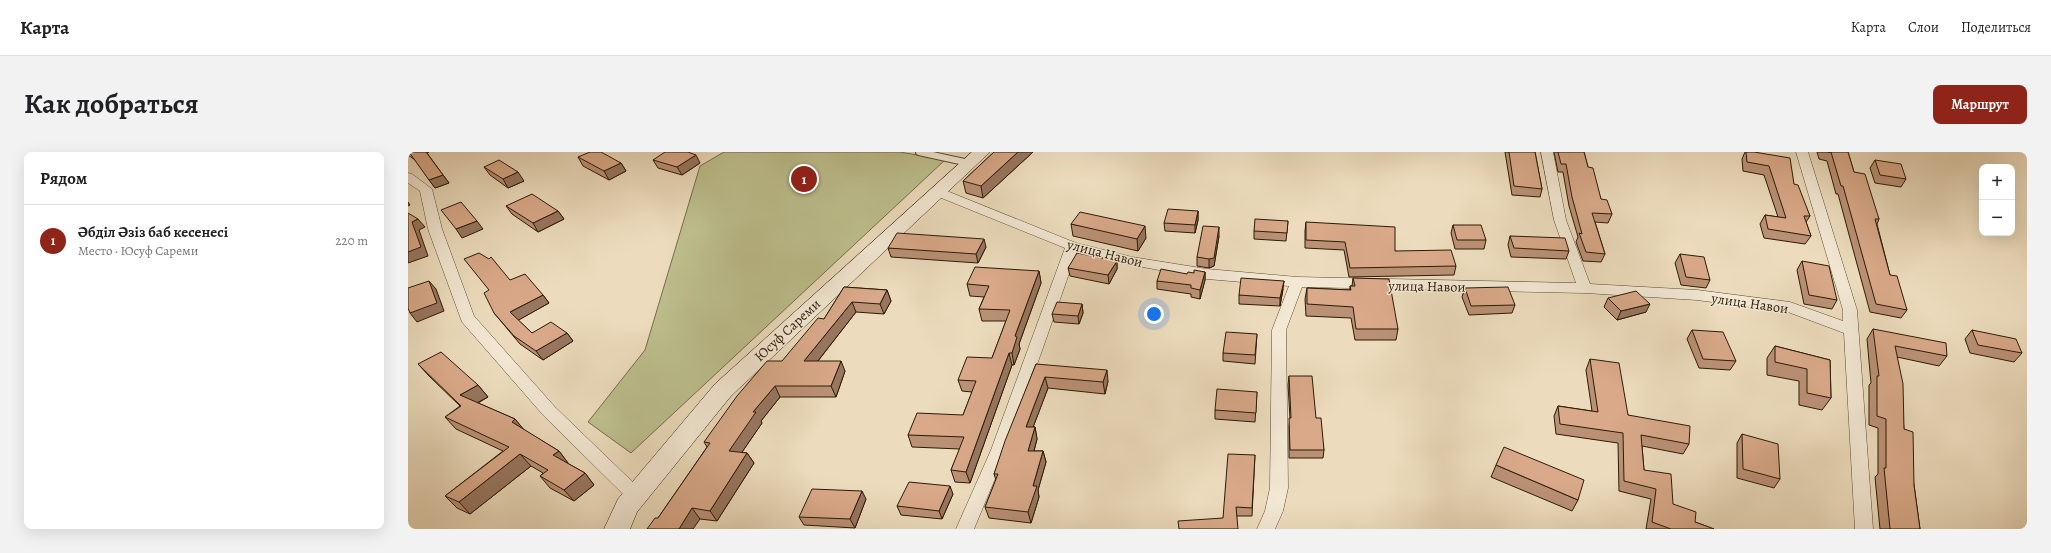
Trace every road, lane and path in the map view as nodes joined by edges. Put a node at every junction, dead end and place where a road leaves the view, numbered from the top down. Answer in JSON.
{"nodes":[{"id":1,"x":919,"y":152,"type":"edge"},
{"id":2,"x":1547,"y":152,"type":"edge"},
{"id":3,"x":1802,"y":152,"type":"edge"},
{"id":4,"x":975,"y":158,"type":"edge"},
{"id":5,"x":408,"y":177,"type":"edge"},
{"id":6,"x":938,"y":192,"type":"junction"},
{"id":7,"x":1072,"y":246,"type":"junction"},
{"id":8,"x":1297,"y":282,"type":"junction"},
{"id":9,"x":1585,"y":288,"type":"junction"},
{"id":10,"x":1852,"y":330,"type":"junction"},
{"id":11,"x":635,"y":495,"type":"junction"},
{"id":12,"x":617,"y":529,"type":"edge"},
{"id":13,"x":965,"y":529,"type":"edge"},
{"id":14,"x":1266,"y":529,"type":"edge"},
{"id":15,"x":1864,"y":529,"type":"edge"}],
"edges":[{"from":1,"to":4,"type":"lane"},
{"from":2,"to":9,"type":"street"},
{"from":3,"to":10,"type":"street"},
{"from":4,"to":6,"type":"main road","name":"Юсуф Сареми"},
{"from":5,"to":11,"type":"street"},
{"from":6,"to":7,"type":"street","name":"улица Навои"},
{"from":6,"to":11,"type":"main road","name":"Юсуф Сареми"},
{"from":7,"to":8,"type":"street","name":"улица Навои"},
{"from":7,"to":13,"type":"street"},
{"from":8,"to":9,"type":"street","name":"улица Навои"},
{"from":8,"to":14,"type":"street"},
{"from":9,"to":10,"type":"street","name":"улица Навои"},
{"from":10,"to":15,"type":"street"},
{"from":11,"to":12,"type":"main road","name":"Юсуф Сареми"}]}
